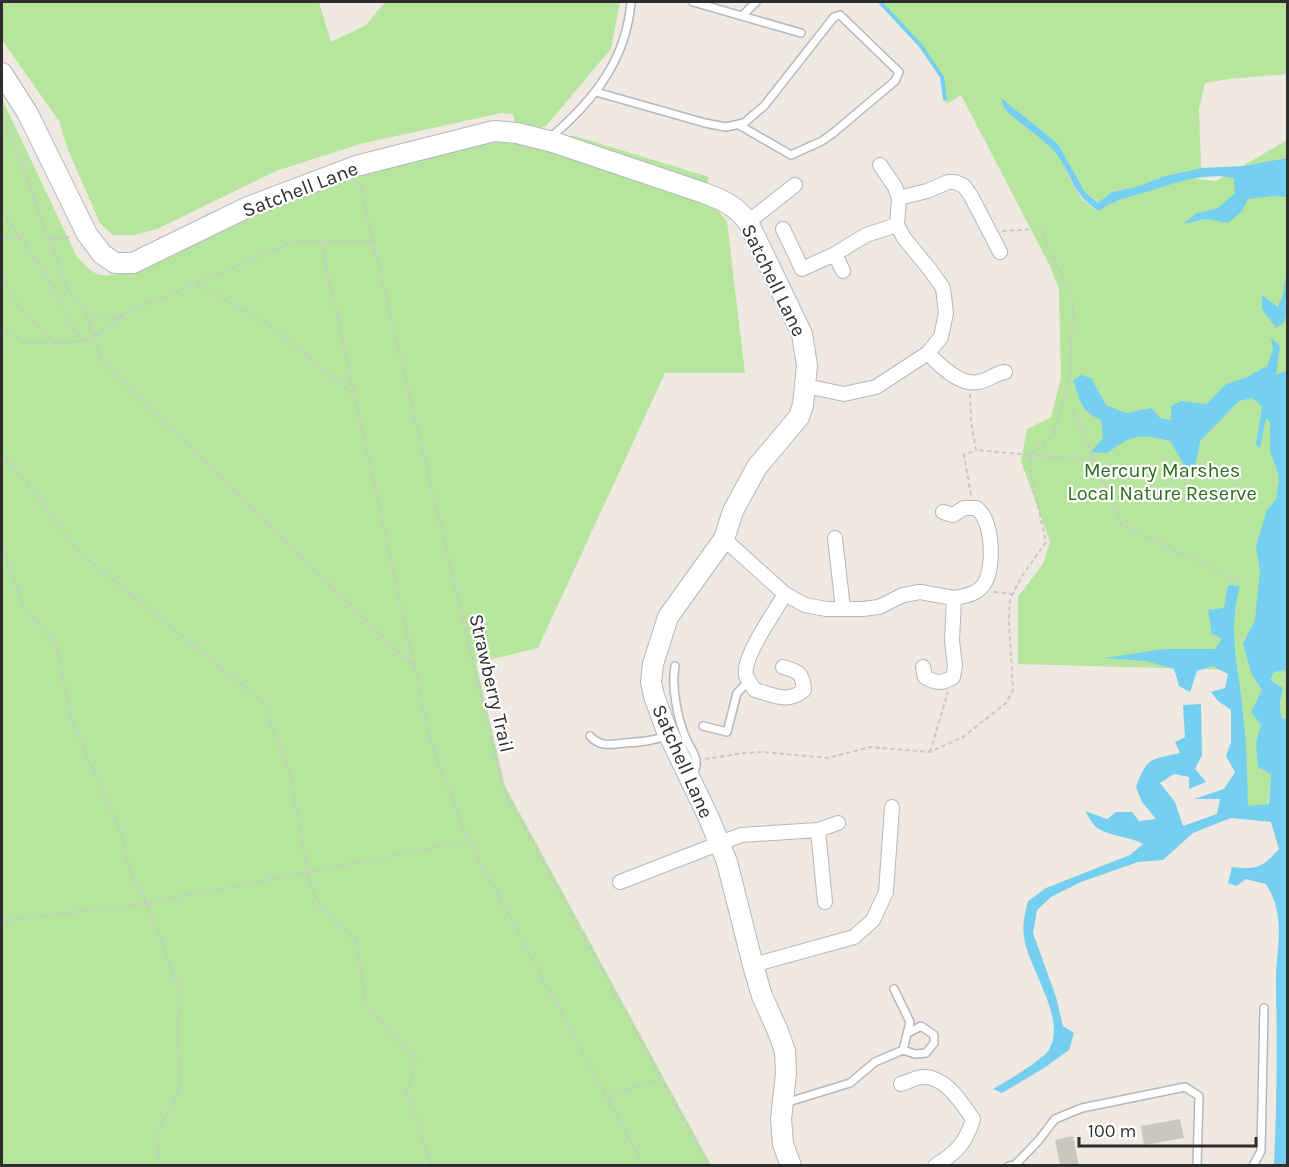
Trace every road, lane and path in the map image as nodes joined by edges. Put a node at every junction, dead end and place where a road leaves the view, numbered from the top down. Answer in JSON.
{"nodes":[{"id":1,"x":631,"y":2,"type":"edge"},
{"id":2,"x":693,"y":2,"type":"edge"},
{"id":3,"x":756,"y":2,"type":"edge"},
{"id":4,"x":743,"y":15,"type":"junction"},
{"id":5,"x":801,"y":33,"type":"dead end"},
{"id":6,"x":2,"y":73,"type":"edge"},
{"id":7,"x":596,"y":92,"type":"junction"},
{"id":8,"x":739,"y":125,"type":"junction"},
{"id":9,"x":548,"y":140,"type":"junction"},
{"id":10,"x":880,"y":165,"type":"dead end"},
{"id":11,"x":356,"y":166,"type":"junction"},
{"id":12,"x":795,"y":185,"type":"dead end"},
{"id":13,"x":899,"y":198,"type":"junction"},
{"id":14,"x":2,"y":212,"type":"edge"},
{"id":15,"x":748,"y":222,"type":"junction"},
{"id":16,"x":897,"y":225,"type":"junction"},
{"id":17,"x":783,"y":229,"type":"dead end"},
{"id":18,"x":997,"y":231,"type":"junction"},
{"id":19,"x":87,"y":234,"type":"junction"},
{"id":20,"x":19,"y":237,"type":"junction"},
{"id":21,"x":2,"y":238,"type":"edge"},
{"id":22,"x":50,"y":240,"type":"dead end"},
{"id":23,"x":321,"y":242,"type":"dead end"},
{"id":24,"x":1000,"y":252,"type":"dead end"},
{"id":25,"x":835,"y":254,"type":"junction"},
{"id":26,"x":843,"y":271,"type":"dead end"},
{"id":27,"x":2,"y":275,"type":"edge"},
{"id":28,"x":197,"y":283,"type":"dead end"},
{"id":29,"x":85,"y":312,"type":"dead end"},
{"id":30,"x":127,"y":312,"type":"dead end"},
{"id":31,"x":2,"y":329,"type":"edge"},
{"id":32,"x":94,"y":338,"type":"junction"},
{"id":33,"x":55,"y":343,"type":"junction"},
{"id":34,"x":81,"y":343,"type":"junction"},
{"id":35,"x":928,"y":353,"type":"junction"},
{"id":36,"x":998,"y":369,"type":"dead end"},
{"id":37,"x":971,"y":382,"type":"junction"},
{"id":38,"x":806,"y":386,"type":"junction"},
{"id":39,"x":355,"y":396,"type":"junction"},
{"id":40,"x":1073,"y":410,"type":"dead end"},
{"id":41,"x":976,"y":450,"type":"junction"},
{"id":42,"x":2,"y":455,"type":"edge"},
{"id":43,"x":1030,"y":455,"type":"junction"},
{"id":44,"x":1095,"y":460,"type":"junction"},
{"id":45,"x":974,"y":507,"type":"junction"},
{"id":46,"x":951,"y":518,"type":"dead end"},
{"id":47,"x":724,"y":538,"type":"junction"},
{"id":48,"x":835,"y":538,"type":"dead end"},
{"id":49,"x":2,"y":547,"type":"edge"},
{"id":50,"x":1238,"y":581,"type":"dead end"},
{"id":51,"x":785,"y":594,"type":"junction"},
{"id":52,"x":954,"y":598,"type":"junction"},
{"id":53,"x":843,"y":609,"type":"junction"},
{"id":54,"x":675,"y":666,"type":"dead end"},
{"id":55,"x":783,"y":667,"type":"dead end"},
{"id":56,"x":415,"y":668,"type":"junction"},
{"id":57,"x":920,"y":675,"type":"dead end"},
{"id":58,"x":953,"y":677,"type":"junction"},
{"id":59,"x":749,"y":681,"type":"junction"},
{"id":60,"x":703,"y":726,"type":"dead end"},
{"id":61,"x":669,"y":735,"type":"junction"},
{"id":62,"x":590,"y":736,"type":"dead end"},
{"id":63,"x":930,"y":752,"type":"dead end"},
{"id":64,"x":689,"y":777,"type":"junction"},
{"id":65,"x":892,"y":807,"type":"dead end"},
{"id":66,"x":838,"y":823,"type":"dead end"},
{"id":67,"x":818,"y":830,"type":"junction"},
{"id":68,"x":469,"y":841,"type":"junction"},
{"id":69,"x":719,"y":842,"type":"junction"},
{"id":70,"x":307,"y":873,"type":"junction"},
{"id":71,"x":620,"y":882,"type":"dead end"},
{"id":72,"x":825,"y":902,"type":"dead end"},
{"id":73,"x":147,"y":903,"type":"junction"},
{"id":74,"x":2,"y":921,"type":"edge"},
{"id":75,"x":753,"y":965,"type":"junction"},
{"id":76,"x":894,"y":989,"type":"dead end"},
{"id":77,"x":1264,"y":1008,"type":"dead end"},
{"id":78,"x":908,"y":1033,"type":"junction"},
{"id":79,"x":903,"y":1050,"type":"junction"},
{"id":80,"x":661,"y":1078,"type":"junction"},
{"id":81,"x":900,"y":1084,"type":"dead end"},
{"id":82,"x":607,"y":1097,"type":"junction"},
{"id":83,"x":782,"y":1104,"type":"junction"},
{"id":84,"x":160,"y":1166,"type":"edge"},
{"id":85,"x":432,"y":1166,"type":"edge"},
{"id":86,"x":644,"y":1166,"type":"edge"},
{"id":87,"x":709,"y":1166,"type":"edge"},
{"id":88,"x":791,"y":1166,"type":"edge"},
{"id":89,"x":935,"y":1166,"type":"edge"},
{"id":90,"x":1009,"y":1166,"type":"edge"},
{"id":91,"x":1197,"y":1166,"type":"edge"},
{"id":92,"x":1253,"y":1166,"type":"edge"}],
"edges":[{"from":1,"to":7,"type":"lane"},
{"from":2,"to":4,"type":"lane"},
{"from":3,"to":4,"type":"lane"},
{"from":4,"to":5,"type":"lane"},
{"from":6,"to":19,"type":"street","name":"Satchell Lane"},
{"from":7,"to":8,"type":"lane"},
{"from":7,"to":9,"type":"lane"},
{"from":8,"to":8,"type":"lane"},
{"from":9,"to":11,"type":"street","name":"Satchell Lane"},
{"from":9,"to":15,"type":"street","name":"Satchell Lane"},
{"from":10,"to":13,"type":"street"},
{"from":11,"to":19,"type":"street","name":"Satchell Lane"},
{"from":11,"to":80,"type":"path","name":"Strawberry Trail"},
{"from":12,"to":15,"type":"street"},
{"from":13,"to":16,"type":"street"},
{"from":13,"to":18,"type":"street"},
{"from":14,"to":20,"type":"path"},
{"from":15,"to":38,"type":"street","name":"Satchell Lane"},
{"from":16,"to":25,"type":"street"},
{"from":16,"to":35,"type":"street"},
{"from":17,"to":25,"type":"street"},
{"from":18,"to":24,"type":"street"},
{"from":18,"to":43,"type":"path"},
{"from":19,"to":22,"type":"path"},
{"from":20,"to":21,"type":"path"},
{"from":20,"to":34,"type":"path"},
{"from":23,"to":39,"type":"path"},
{"from":25,"to":26,"type":"street"},
{"from":27,"to":33,"type":"path"},
{"from":28,"to":39,"type":"path"},
{"from":29,"to":32,"type":"path"},
{"from":30,"to":32,"type":"path"},
{"from":31,"to":33,"type":"path"},
{"from":32,"to":34,"type":"path"},
{"from":32,"to":56,"type":"path"},
{"from":33,"to":34,"type":"path"},
{"from":35,"to":37,"type":"street"},
{"from":35,"to":38,"type":"street"},
{"from":36,"to":37,"type":"street"},
{"from":37,"to":41,"type":"path"},
{"from":38,"to":47,"type":"street","name":"Satchell Lane"},
{"from":39,"to":56,"type":"path"},
{"from":40,"to":44,"type":"path"},
{"from":41,"to":43,"type":"path"},
{"from":41,"to":45,"type":"path"},
{"from":42,"to":70,"type":"path"},
{"from":43,"to":44,"type":"path"},
{"from":44,"to":50,"type":"path"},
{"from":45,"to":46,"type":"street"},
{"from":45,"to":52,"type":"street"},
{"from":47,"to":51,"type":"street"},
{"from":47,"to":61,"type":"street","name":"Satchell Lane"},
{"from":48,"to":53,"type":"street"},
{"from":49,"to":73,"type":"path"},
{"from":51,"to":53,"type":"street"},
{"from":51,"to":59,"type":"street"},
{"from":52,"to":53,"type":"street"},
{"from":52,"to":58,"type":"street"},
{"from":54,"to":64,"type":"lane"},
{"from":55,"to":59,"type":"street"},
{"from":56,"to":68,"type":"path"},
{"from":57,"to":58,"type":"street"},
{"from":58,"to":63,"type":"path"},
{"from":59,"to":60,"type":"lane"},
{"from":61,"to":62,"type":"lane"},
{"from":61,"to":64,"type":"street","name":"Satchell Lane"},
{"from":64,"to":69,"type":"street","name":"Satchell Lane"},
{"from":65,"to":75,"type":"street"},
{"from":66,"to":67,"type":"street"},
{"from":67,"to":69,"type":"street"},
{"from":67,"to":72,"type":"street"},
{"from":68,"to":70,"type":"path"},
{"from":68,"to":82,"type":"path"},
{"from":69,"to":71,"type":"street"},
{"from":69,"to":75,"type":"street","name":"Satchell Lane"},
{"from":70,"to":73,"type":"path"},
{"from":70,"to":85,"type":"path"},
{"from":73,"to":74,"type":"path"},
{"from":73,"to":84,"type":"path"},
{"from":75,"to":83,"type":"street","name":"Satchell Lane"},
{"from":76,"to":78,"type":"lane"},
{"from":77,"to":92,"type":"lane"},
{"from":78,"to":79,"type":"lane"},
{"from":78,"to":79,"type":"lane"},
{"from":79,"to":83,"type":"lane"},
{"from":80,"to":82,"type":"path"},
{"from":80,"to":87,"type":"path","name":"Strawberry Trail"},
{"from":81,"to":89,"type":"street"},
{"from":82,"to":86,"type":"path"},
{"from":83,"to":88,"type":"street","name":"Satchell Lane"},
{"from":90,"to":91,"type":"lane"}]}
